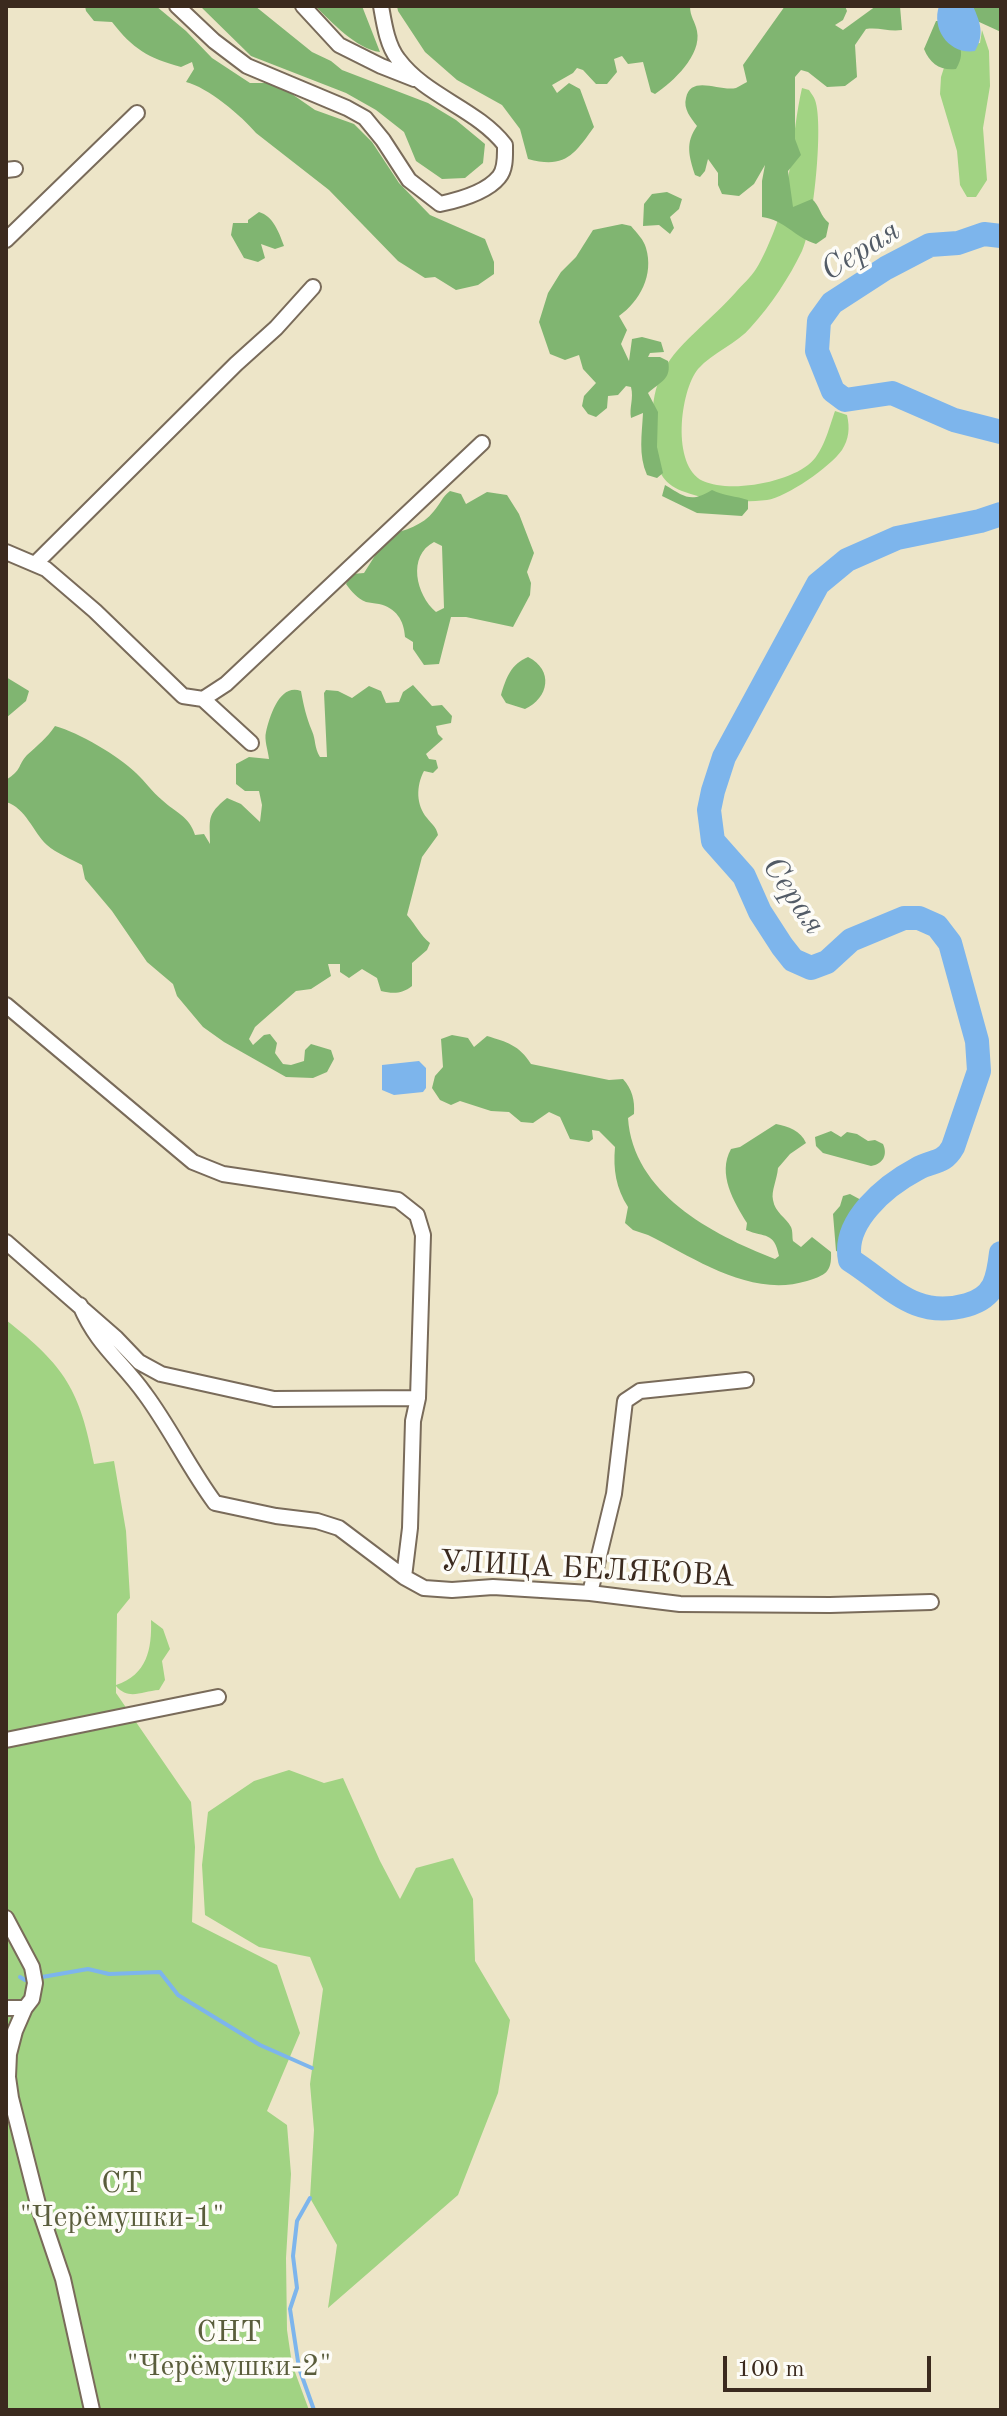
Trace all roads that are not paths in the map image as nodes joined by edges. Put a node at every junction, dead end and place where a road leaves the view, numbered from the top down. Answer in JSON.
{"nodes":[{"id":1,"x":177,"y":6,"type":"edge"},
{"id":2,"x":303,"y":6,"type":"edge"},
{"id":3,"x":381,"y":6,"type":"edge"},
{"id":4,"x":418,"y":80,"type":"junction"},
{"id":5,"x":137,"y":113,"type":"dead end"},
{"id":6,"x":6,"y":240,"type":"edge"},
{"id":7,"x":313,"y":287,"type":"dead end"},
{"id":8,"x":482,"y":443,"type":"dead end"},
{"id":9,"x":6,"y":552,"type":"edge"},
{"id":10,"x":35,"y":564,"type":"junction"},
{"id":11,"x":203,"y":699,"type":"junction"},
{"id":12,"x":251,"y":743,"type":"dead end"},
{"id":13,"x":6,"y":1005,"type":"edge"},
{"id":14,"x":6,"y":1242,"type":"edge"},
{"id":15,"x":80,"y":1305,"type":"junction"},
{"id":16,"x":746,"y":1380,"type":"dead end"},
{"id":17,"x":418,"y":1398,"type":"junction"},
{"id":18,"x":404,"y":1577,"type":"junction"},
{"id":19,"x":590,"y":1593,"type":"junction"},
{"id":20,"x":931,"y":1602,"type":"dead end"},
{"id":21,"x":218,"y":1697,"type":"dead end"},
{"id":22,"x":6,"y":1740,"type":"edge"},
{"id":23,"x":6,"y":1918,"type":"edge"},
{"id":24,"x":6,"y":2008,"type":"edge"},
{"id":25,"x":25,"y":2008,"type":"junction"},
{"id":26,"x":92,"y":2410,"type":"edge"}],
"edges":[{"from":1,"to":4,"type":"street"},
{"from":2,"to":4,"type":"street"},
{"from":3,"to":4,"type":"street"},
{"from":5,"to":6,"type":"street"},
{"from":7,"to":10,"type":"street"},
{"from":8,"to":11,"type":"street"},
{"from":9,"to":10,"type":"street"},
{"from":10,"to":11,"type":"street"},
{"from":11,"to":12,"type":"street"},
{"from":13,"to":17,"type":"street"},
{"from":14,"to":15,"type":"street"},
{"from":15,"to":17,"type":"street"},
{"from":15,"to":18,"type":"street","name":"УЛИЦА БЕЛЯКОВА"},
{"from":16,"to":19,"type":"street"},
{"from":17,"to":18,"type":"street"},
{"from":18,"to":19,"type":"street","name":"УЛИЦА БЕЛЯКОВА"},
{"from":19,"to":20,"type":"street","name":"УЛИЦА БЕЛЯКОВА"},
{"from":21,"to":22,"type":"street"},
{"from":23,"to":25,"type":"street"},
{"from":24,"to":25,"type":"street"},
{"from":25,"to":26,"type":"street"}]}
